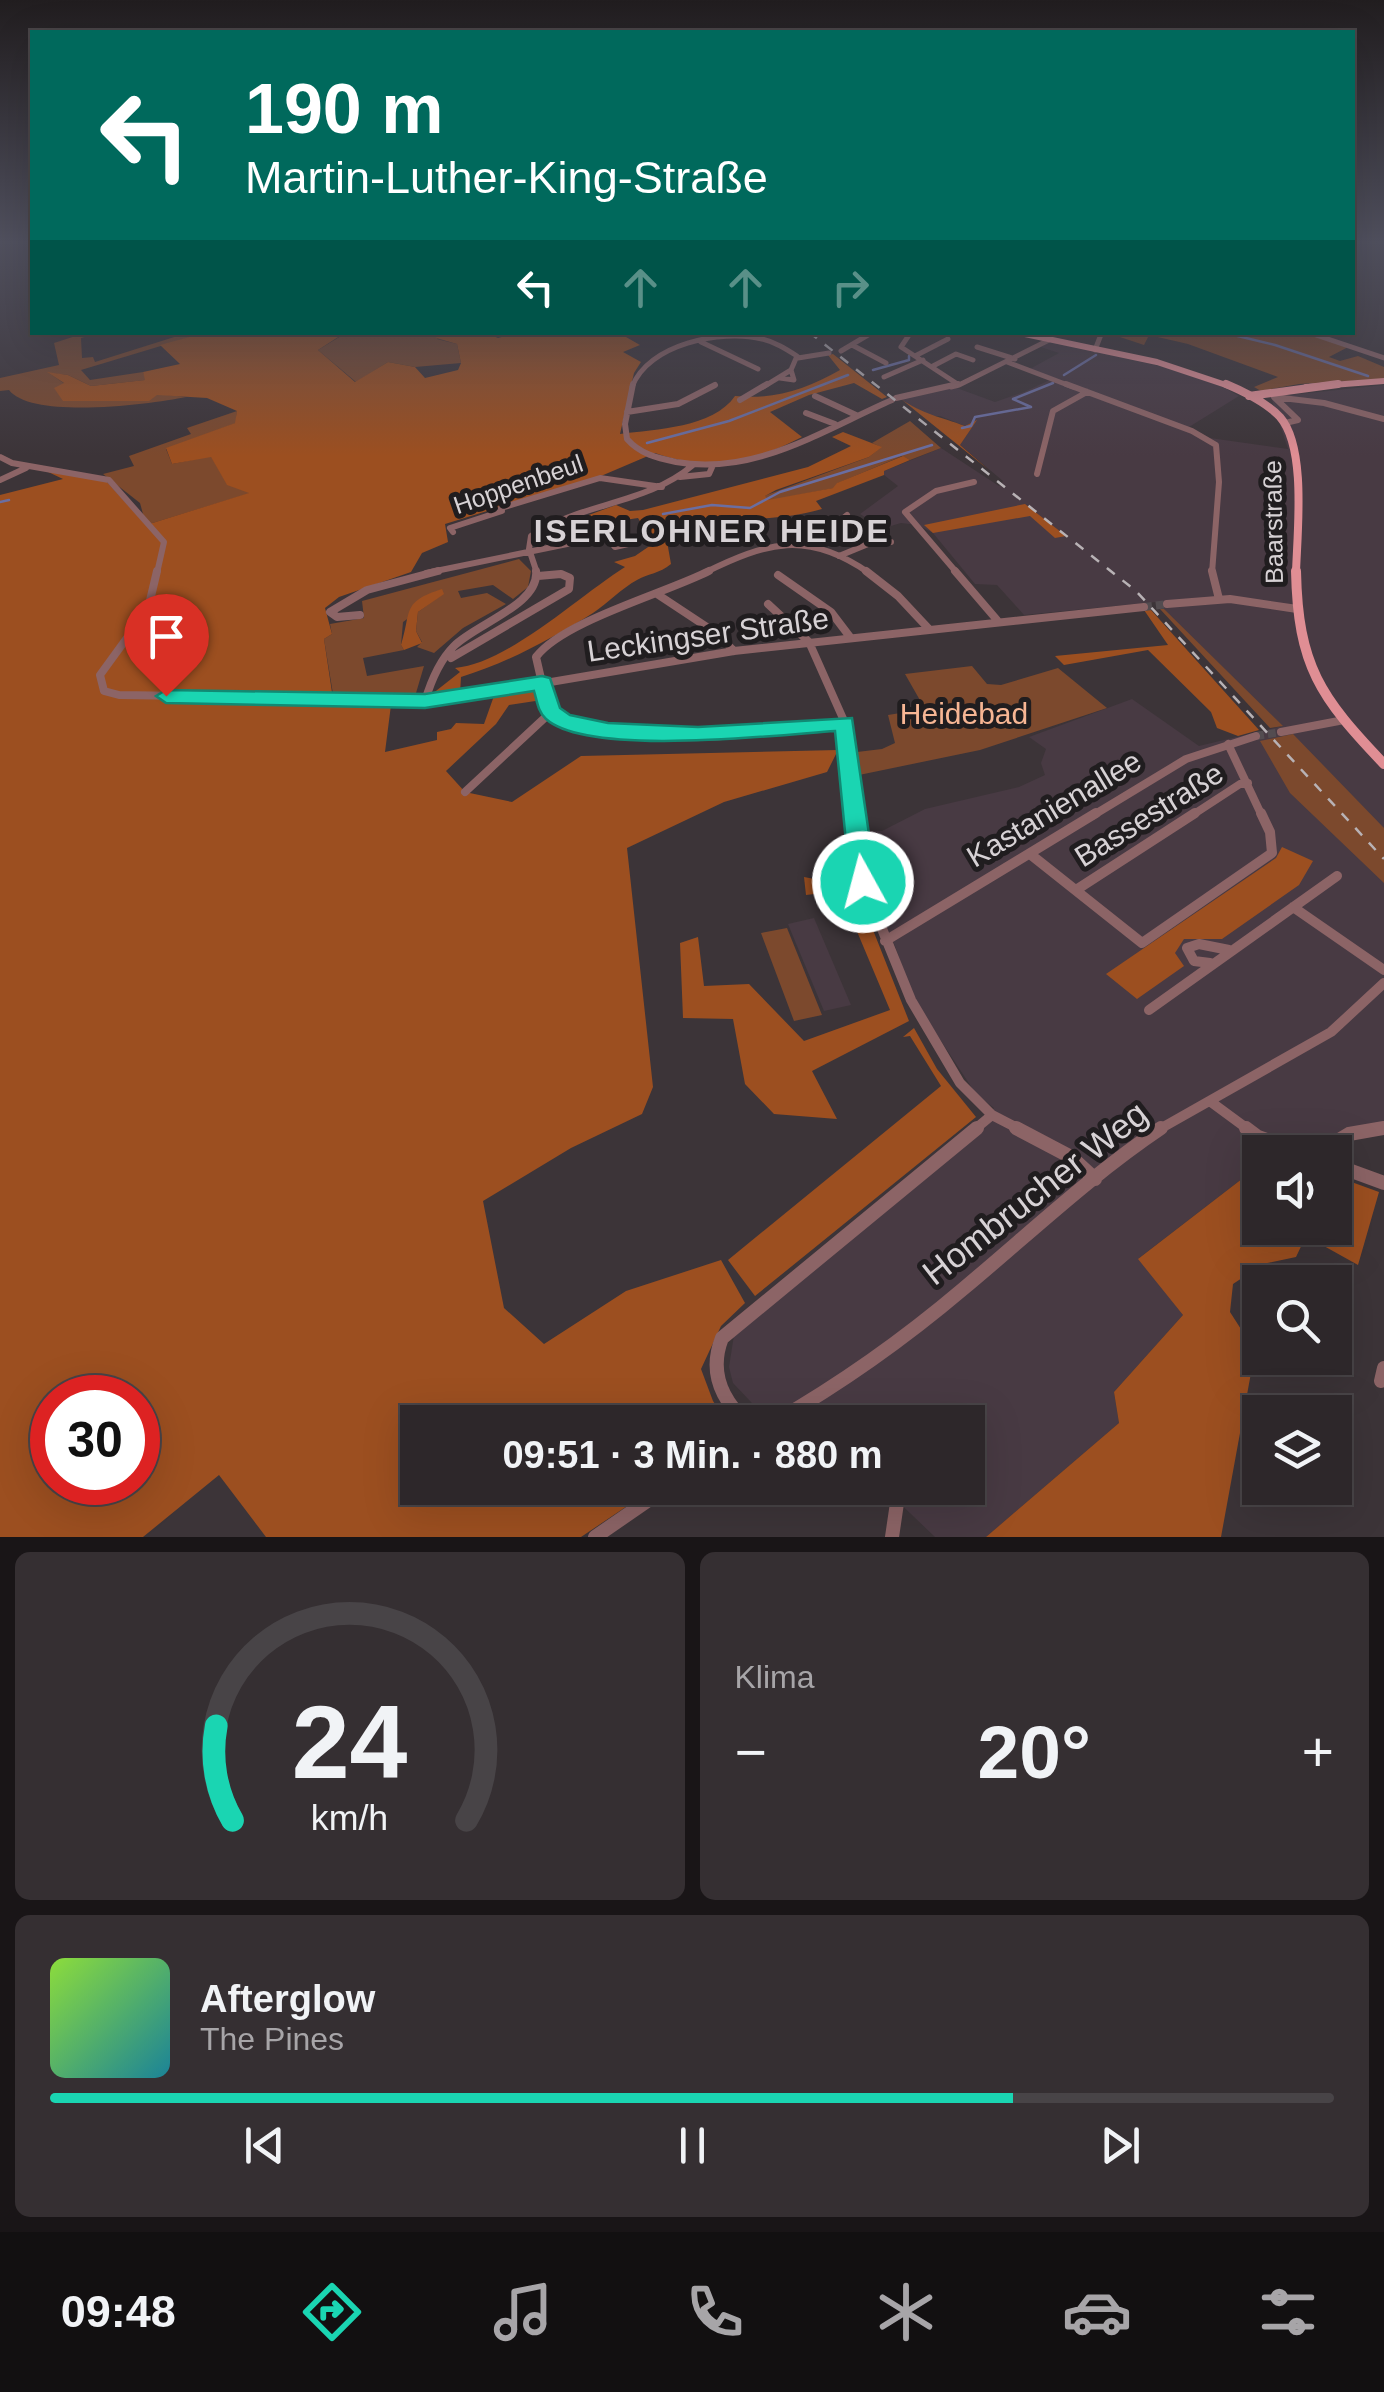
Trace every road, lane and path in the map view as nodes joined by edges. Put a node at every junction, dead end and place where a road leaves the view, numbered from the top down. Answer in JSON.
{"nodes":[{"id":1,"x":725,"y":335,"type":"edge"},
{"id":2,"x":753,"y":335,"type":"edge"},
{"id":3,"x":867,"y":335,"type":"edge"},
{"id":4,"x":908,"y":335,"type":"edge"},
{"id":5,"x":1028,"y":335,"type":"edge"},
{"id":6,"x":1101,"y":335,"type":"edge"},
{"id":7,"x":1316,"y":335,"type":"edge"},
{"id":8,"x":948,"y":339,"type":"dead end"},
{"id":9,"x":1049,"y":340,"type":"junction"},
{"id":10,"x":701,"y":342,"type":"junction"},
{"id":11,"x":852,"y":345,"type":"junction"},
{"id":12,"x":977,"y":347,"type":"dead end"},
{"id":13,"x":1095,"y":350,"type":"junction"},
{"id":14,"x":841,"y":351,"type":"dead end"},
{"id":15,"x":829,"y":353,"type":"dead end"},
{"id":16,"x":915,"y":356,"type":"junction"},
{"id":17,"x":798,"y":358,"type":"junction"},
{"id":18,"x":1015,"y":358,"type":"junction"},
{"id":19,"x":1384,"y":358,"type":"edge"},
{"id":20,"x":923,"y":360,"type":"junction"},
{"id":21,"x":972,"y":360,"type":"dead end"},
{"id":22,"x":886,"y":362,"type":"dead end"},
{"id":23,"x":1006,"y":362,"type":"junction"},
{"id":24,"x":933,"y":366,"type":"junction"},
{"id":25,"x":758,"y":369,"type":"dead end"},
{"id":26,"x":884,"y":377,"type":"dead end"},
{"id":27,"x":1384,"y":381,"type":"edge"},
{"id":28,"x":715,"y":385,"type":"dead end"},
{"id":29,"x":959,"y":385,"type":"junction"},
{"id":30,"x":1087,"y":392,"type":"junction"},
{"id":31,"x":815,"y":396,"type":"dead end"},
{"id":32,"x":1249,"y":396,"type":"junction"},
{"id":33,"x":740,"y":400,"type":"dead end"},
{"id":34,"x":627,"y":412,"type":"junction"},
{"id":35,"x":806,"y":413,"type":"dead end"},
{"id":36,"x":856,"y":415,"type":"junction"},
{"id":37,"x":1384,"y":419,"type":"edge"},
{"id":38,"x":1285,"y":423,"type":"junction"},
{"id":39,"x":836,"y":424,"type":"junction"},
{"id":40,"x":0,"y":458,"type":"edge"},
{"id":41,"x":693,"y":465,"type":"junction"},
{"id":42,"x":28,"y":466,"type":"junction"},
{"id":43,"x":713,"y":466,"type":"junction"},
{"id":44,"x":1037,"y":474,"type":"dead end"},
{"id":45,"x":680,"y":477,"type":"junction"},
{"id":46,"x":0,"y":480,"type":"edge"},
{"id":47,"x":974,"y":482,"type":"dead end"},
{"id":48,"x":662,"y":487,"type":"junction"},
{"id":49,"x":846,"y":515,"type":"dead end"},
{"id":50,"x":454,"y":532,"type":"dead end"},
{"id":51,"x":606,"y":536,"type":"dead end"},
{"id":52,"x":891,"y":542,"type":"dead end"},
{"id":53,"x":810,"y":545,"type":"junction"},
{"id":54,"x":529,"y":554,"type":"junction"},
{"id":55,"x":839,"y":556,"type":"junction"},
{"id":56,"x":778,"y":575,"type":"dead end"},
{"id":57,"x":538,"y":576,"type":"junction"},
{"id":58,"x":657,"y":594,"type":"junction"},
{"id":59,"x":1219,"y":599,"type":"junction"},
{"id":60,"x":768,"y":604,"type":"dead end"},
{"id":61,"x":1167,"y":604,"type":"tunnel mouth"},
{"id":62,"x":1144,"y":608,"type":"tunnel mouth"},
{"id":63,"x":1297,"y":609,"type":"junction"},
{"id":64,"x":360,"y":614,"type":"dead end"},
{"id":65,"x":997,"y":620,"type":"junction"},
{"id":66,"x":928,"y":628,"type":"junction"},
{"id":67,"x":850,"y":637,"type":"junction"},
{"id":68,"x":809,"y":642,"type":"junction"},
{"id":69,"x":734,"y":651,"type":"junction"},
{"id":70,"x":451,"y":658,"type":"dead end"},
{"id":71,"x":542,"y":683,"type":"junction"},
{"id":72,"x":425,"y":701,"type":"junction"},
{"id":73,"x":551,"y":712,"type":"junction"},
{"id":74,"x":1344,"y":720,"type":"junction"},
{"id":75,"x":845,"y":723,"type":"junction"},
{"id":76,"x":1281,"y":732,"type":"tunnel mouth"},
{"id":77,"x":1256,"y":736,"type":"tunnel mouth"},
{"id":78,"x":1228,"y":744,"type":"junction"},
{"id":79,"x":1384,"y":764,"type":"edge"},
{"id":80,"x":1248,"y":783,"type":"junction"},
{"id":81,"x":465,"y":792,"type":"dead end"},
{"id":82,"x":1030,"y":854,"type":"junction"},
{"id":83,"x":1337,"y":876,"type":"dead end"},
{"id":84,"x":1076,"y":890,"type":"junction"},
{"id":85,"x":1294,"y":907,"type":"junction"},
{"id":86,"x":885,"y":940,"type":"junction"},
{"id":87,"x":1229,"y":950,"type":"junction"},
{"id":88,"x":1210,"y":963,"type":"junction"},
{"id":89,"x":1384,"y":970,"type":"edge"},
{"id":90,"x":1384,"y":983,"type":"edge"},
{"id":91,"x":1149,"y":1010,"type":"dead end"},
{"id":92,"x":1211,"y":1102,"type":"junction"},
{"id":93,"x":992,"y":1115,"type":"junction"},
{"id":94,"x":1384,"y":1128,"type":"edge"},
{"id":95,"x":1255,"y":1135,"type":"edge"},
{"id":96,"x":1347,"y":1135,"type":"edge"},
{"id":97,"x":1352,"y":1171,"type":"edge"},
{"id":98,"x":1096,"y":1178,"type":"junction"},
{"id":99,"x":1384,"y":1183,"type":"edge"},
{"id":100,"x":731,"y":1405,"type":"edge"},
{"id":101,"x":803,"y":1405,"type":"edge"},
{"id":102,"x":641,"y":1505,"type":"edge"},
{"id":103,"x":897,"y":1505,"type":"edge"},
{"id":104,"x":595,"y":1537,"type":"edge"},
{"id":105,"x":892,"y":1537,"type":"edge"}],
"edges":[{"from":1,"to":10,"type":"street"},
{"from":2,"to":17,"type":"street"},
{"from":3,"to":11,"type":"street"},
{"from":4,"to":16,"type":"street"},
{"from":5,"to":9,"type":"main road","name":"Baarstraße"},
{"from":6,"to":13,"type":"street"},
{"from":7,"to":19,"type":"street"},
{"from":8,"to":16,"type":"street"},
{"from":9,"to":13,"type":"main road","name":"Baarstraße"},
{"from":9,"to":18,"type":"street"},
{"from":10,"to":25,"type":"street"},
{"from":10,"to":34,"type":"street"},
{"from":11,"to":14,"type":"street"},
{"from":11,"to":22,"type":"street"},
{"from":12,"to":18,"type":"street"},
{"from":13,"to":32,"type":"main road","name":"Baarstraße"},
{"from":15,"to":17,"type":"street"},
{"from":16,"to":20,"type":"street"},
{"from":17,"to":33,"type":"street"},
{"from":18,"to":23,"type":"street"},
{"from":20,"to":24,"type":"street"},
{"from":20,"to":26,"type":"street"},
{"from":21,"to":24,"type":"street"},
{"from":23,"to":29,"type":"street"},
{"from":23,"to":30,"type":"street"},
{"from":24,"to":29,"type":"street"},
{"from":27,"to":32,"type":"main road"},
{"from":28,"to":34,"type":"street"},
{"from":29,"to":36,"type":"street"},
{"from":30,"to":44,"type":"street"},
{"from":30,"to":59,"type":"street"},
{"from":31,"to":36,"type":"street"},
{"from":32,"to":38,"type":"main road","name":"Baarstraße"},
{"from":34,"to":41,"type":"street"},
{"from":35,"to":39,"type":"street"},
{"from":36,"to":39,"type":"street"},
{"from":37,"to":38,"type":"street"},
{"from":38,"to":63,"type":"main road","name":"Baarstraße"},
{"from":39,"to":43,"type":"street"},
{"from":40,"to":42,"type":"street","name":"Leckingser Straße"},
{"from":41,"to":43,"type":"street"},
{"from":41,"to":45,"type":"street"},
{"from":42,"to":46,"type":"street"},
{"from":42,"to":72,"type":"street","name":"Leckingser Straße"},
{"from":43,"to":45,"type":"street"},
{"from":45,"to":48,"type":"street"},
{"from":47,"to":65,"type":"street"},
{"from":48,"to":50,"type":"street","name":"Hoppenbeul"},
{"from":48,"to":54,"type":"street"},
{"from":49,"to":53,"type":"street"},
{"from":51,"to":54,"type":"street"},
{"from":52,"to":55,"type":"street"},
{"from":53,"to":55,"type":"street"},
{"from":53,"to":58,"type":"street"},
{"from":54,"to":57,"type":"street"},
{"from":54,"to":64,"type":"street"},
{"from":55,"to":66,"type":"street"},
{"from":56,"to":67,"type":"street"},
{"from":57,"to":70,"type":"street"},
{"from":57,"to":72,"type":"street"},
{"from":58,"to":69,"type":"street"},
{"from":58,"to":71,"type":"street"},
{"from":59,"to":61,"type":"street"},
{"from":59,"to":63,"type":"street"},
{"from":60,"to":68,"type":"street"},
{"from":62,"to":65,"type":"street","name":"Leckingser Straße"},
{"from":63,"to":74,"type":"main road","name":"Baarstraße"},
{"from":65,"to":66,"type":"street","name":"Leckingser Straße"},
{"from":66,"to":67,"type":"street","name":"Leckingser Straße"},
{"from":67,"to":68,"type":"street","name":"Leckingser Straße"},
{"from":68,"to":69,"type":"street","name":"Leckingser Straße"},
{"from":68,"to":75,"type":"street"},
{"from":69,"to":71,"type":"street","name":"Leckingser Straße"},
{"from":71,"to":72,"type":"street","name":"Leckingser Straße"},
{"from":71,"to":73,"type":"street"},
{"from":73,"to":75,"type":"street"},
{"from":73,"to":81,"type":"street"},
{"from":74,"to":76,"type":"street"},
{"from":74,"to":79,"type":"main road","name":"Baarstraße"},
{"from":75,"to":86,"type":"street"},
{"from":77,"to":78,"type":"street","name":"Kastanienallee"},
{"from":78,"to":80,"type":"street"},
{"from":78,"to":82,"type":"street","name":"Kastanienallee"},
{"from":80,"to":84,"type":"street","name":"Bassestraße"},
{"from":80,"to":84,"type":"street"},
{"from":82,"to":84,"type":"street"},
{"from":82,"to":86,"type":"street","name":"Kastanienallee"},
{"from":83,"to":85,"type":"street"},
{"from":85,"to":87,"type":"street"},
{"from":85,"to":89,"type":"street"},
{"from":86,"to":93,"type":"street"},
{"from":87,"to":88,"type":"street"},
{"from":87,"to":88,"type":"street"},
{"from":88,"to":91,"type":"street"},
{"from":90,"to":92,"type":"street","name":"Hombrucher Weg"},
{"from":92,"to":95,"type":"street"},
{"from":92,"to":98,"type":"street","name":"Hombrucher Weg"},
{"from":93,"to":98,"type":"street"},
{"from":93,"to":100,"type":"street"},
{"from":94,"to":96,"type":"street"},
{"from":97,"to":99,"type":"street"},
{"from":98,"to":101,"type":"street","name":"Hombrucher Weg"},
{"from":102,"to":104,"type":"street"},
{"from":103,"to":105,"type":"street"}]}
